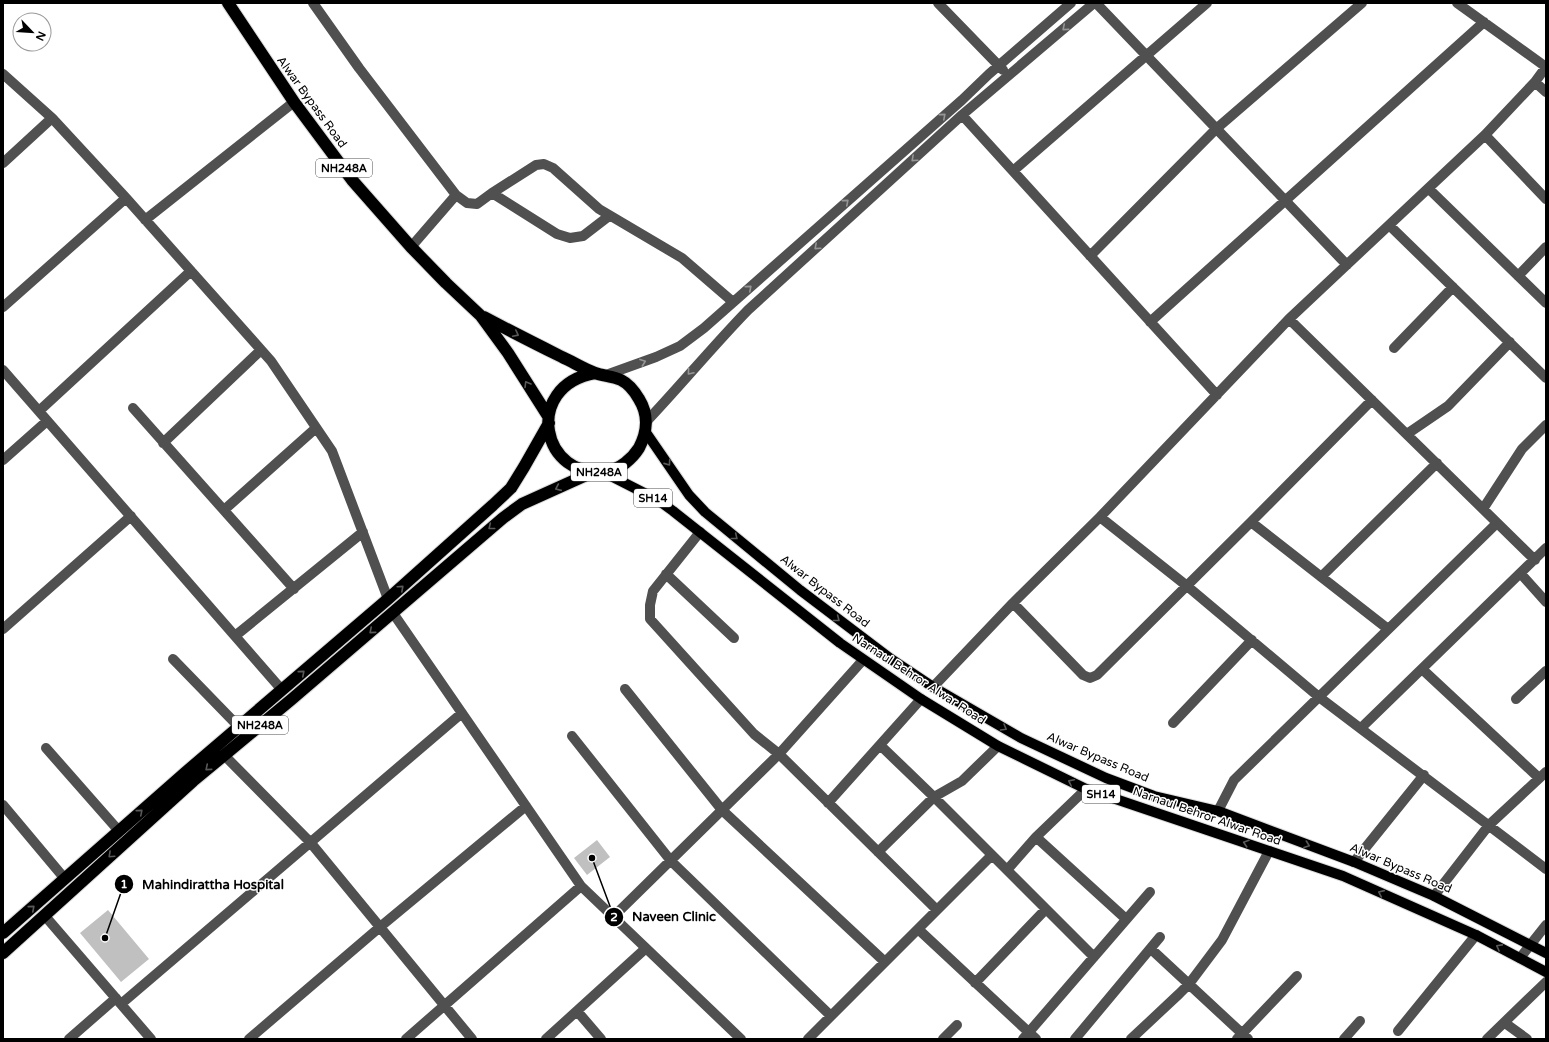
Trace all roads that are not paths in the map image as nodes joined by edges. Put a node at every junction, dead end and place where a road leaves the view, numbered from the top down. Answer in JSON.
{"nodes":[{"id":1,"x":228,"y":3,"type":"edge"},
{"id":2,"x":313,"y":3,"type":"edge"},
{"id":3,"x":938,"y":3,"type":"edge"},
{"id":4,"x":1071,"y":3,"type":"edge"},
{"id":5,"x":1095,"y":3,"type":"edge"},
{"id":6,"x":1207,"y":3,"type":"edge"},
{"id":7,"x":1362,"y":3,"type":"edge"},
{"id":8,"x":1457,"y":3,"type":"edge"},
{"id":9,"x":1484,"y":22,"type":"junction"},
{"id":10,"x":1147,"y":56,"type":"junction"},
{"id":11,"x":999,"y":65,"type":"junction"},
{"id":12,"x":1546,"y":67,"type":"edge"},
{"id":13,"x":3,"y":74,"type":"edge"},
{"id":14,"x":1009,"y":75,"type":"junction"},
{"id":15,"x":1535,"y":82,"type":"junction"},
{"id":16,"x":1546,"y":92,"type":"edge"},
{"id":17,"x":294,"y":102,"type":"junction"},
{"id":18,"x":962,"y":115,"type":"junction"},
{"id":19,"x":52,"y":118,"type":"junction"},
{"id":20,"x":1216,"y":129,"type":"junction"},
{"id":21,"x":1485,"y":135,"type":"junction"},
{"id":22,"x":3,"y":163,"type":"edge"},
{"id":23,"x":1013,"y":171,"type":"junction"},
{"id":24,"x":1429,"y":189,"type":"junction"},
{"id":25,"x":492,"y":193,"type":"junction"},
{"id":26,"x":456,"y":195,"type":"junction"},
{"id":27,"x":126,"y":198,"type":"junction"},
{"id":28,"x":1546,"y":198,"type":"edge"},
{"id":29,"x":1285,"y":201,"type":"junction"},
{"id":30,"x":609,"y":216,"type":"junction"},
{"id":31,"x":145,"y":220,"type":"junction"},
{"id":32,"x":1389,"y":225,"type":"junction"},
{"id":33,"x":410,"y":247,"type":"junction"},
{"id":34,"x":1546,"y":247,"type":"edge"},
{"id":35,"x":1090,"y":256,"type":"junction"},
{"id":36,"x":1347,"y":265,"type":"junction"},
{"id":37,"x":191,"y":271,"type":"junction"},
{"id":38,"x":1518,"y":276,"type":"junction"},
{"id":39,"x":1453,"y":287,"type":"junction"},
{"id":40,"x":733,"y":302,"type":"junction"},
{"id":41,"x":1546,"y":303,"type":"edge"},
{"id":42,"x":3,"y":308,"type":"edge"},
{"id":43,"x":481,"y":316,"type":"junction"},
{"id":44,"x":1289,"y":319,"type":"junction"},
{"id":45,"x":1150,"y":322,"type":"junction"},
{"id":46,"x":1510,"y":342,"type":"junction"},
{"id":47,"x":1394,"y":348,"type":"dead end"},
{"id":48,"x":261,"y":350,"type":"junction"},
{"id":49,"x":3,"y":370,"type":"edge"},
{"id":50,"x":601,"y":374,"type":"junction"},
{"id":51,"x":1546,"y":378,"type":"edge"},
{"id":52,"x":1216,"y":395,"type":"junction"},
{"id":53,"x":1372,"y":400,"type":"junction"},
{"id":54,"x":133,"y":408,"type":"dead end"},
{"id":55,"x":39,"y":411,"type":"junction"},
{"id":56,"x":548,"y":420,"type":"junction"},
{"id":57,"x":47,"y":421,"type":"junction"},
{"id":58,"x":1546,"y":425,"type":"edge"},
{"id":59,"x":646,"y":427,"type":"junction"},
{"id":60,"x":316,"y":428,"type":"junction"},
{"id":61,"x":1407,"y":434,"type":"junction"},
{"id":62,"x":163,"y":443,"type":"junction"},
{"id":63,"x":3,"y":460,"type":"edge"},
{"id":64,"x":1436,"y":463,"type":"junction"},
{"id":65,"x":598,"y":472,"type":"junction"},
{"id":66,"x":1483,"y":509,"type":"junction"},
{"id":67,"x":224,"y":510,"type":"junction"},
{"id":68,"x":131,"y":516,"type":"junction"},
{"id":69,"x":1100,"y":517,"type":"junction"},
{"id":70,"x":1251,"y":522,"type":"junction"},
{"id":71,"x":1497,"y":523,"type":"junction"},
{"id":72,"x":363,"y":532,"type":"junction"},
{"id":73,"x":700,"y":532,"type":"junction"},
{"id":74,"x":1546,"y":548,"type":"edge"},
{"id":75,"x":1535,"y":560,"type":"junction"},
{"id":76,"x":666,"y":574,"type":"junction"},
{"id":77,"x":1521,"y":574,"type":"junction"},
{"id":78,"x":1321,"y":577,"type":"junction"},
{"id":79,"x":1187,"y":586,"type":"junction"},
{"id":80,"x":294,"y":589,"type":"junction"},
{"id":81,"x":388,"y":599,"type":"junction"},
{"id":82,"x":1546,"y":602,"type":"edge"},
{"id":83,"x":1013,"y":603,"type":"junction"},
{"id":84,"x":393,"y":613,"type":"junction"},
{"id":85,"x":3,"y":629,"type":"edge"},
{"id":86,"x":1388,"y":630,"type":"junction"},
{"id":87,"x":235,"y":636,"type":"junction"},
{"id":88,"x":734,"y":638,"type":"dead end"},
{"id":89,"x":1252,"y":640,"type":"junction"},
{"id":90,"x":173,"y":659,"type":"dead end"},
{"id":91,"x":863,"y":660,"type":"junction"},
{"id":92,"x":1422,"y":669,"type":"junction"},
{"id":93,"x":1546,"y":670,"type":"edge"},
{"id":94,"x":933,"y":687,"type":"junction"},
{"id":95,"x":625,"y":689,"type":"dead end"},
{"id":96,"x":282,"y":690,"type":"junction"},
{"id":97,"x":1320,"y":697,"type":"junction"},
{"id":98,"x":922,"y":699,"type":"junction"},
{"id":99,"x":1516,"y":699,"type":"dead end"},
{"id":100,"x":462,"y":713,"type":"junction"},
{"id":101,"x":1173,"y":723,"type":"dead end"},
{"id":102,"x":239,"y":727,"type":"junction"},
{"id":103,"x":1361,"y":728,"type":"junction"},
{"id":104,"x":572,"y":736,"type":"dead end"},
{"id":105,"x":880,"y":745,"type":"junction"},
{"id":106,"x":998,"y":746,"type":"junction"},
{"id":107,"x":46,"y":748,"type":"dead end"},
{"id":108,"x":779,"y":754,"type":"junction"},
{"id":109,"x":224,"y":755,"type":"junction"},
{"id":110,"x":1424,"y":775,"type":"junction"},
{"id":111,"x":1542,"y":775,"type":"edge"},
{"id":112,"x":1086,"y":789,"type":"junction"},
{"id":113,"x":934,"y":797,"type":"junction"},
{"id":114,"x":828,"y":803,"type":"junction"},
{"id":115,"x":3,"y":805,"type":"edge"},
{"id":116,"x":526,"y":806,"type":"junction"},
{"id":117,"x":722,"y":810,"type":"junction"},
{"id":118,"x":1218,"y":811,"type":"junction"},
{"id":119,"x":1489,"y":825,"type":"junction"},
{"id":120,"x":119,"y":831,"type":"junction"},
{"id":121,"x":1036,"y":837,"type":"junction"},
{"id":122,"x":310,"y":842,"type":"junction"},
{"id":123,"x":1269,"y":851,"type":"junction"},
{"id":124,"x":878,"y":852,"type":"junction"},
{"id":125,"x":992,"y":855,"type":"junction"},
{"id":126,"x":671,"y":861,"type":"junction"},
{"id":127,"x":1354,"y":862,"type":"junction"},
{"id":128,"x":1546,"y":869,"type":"edge"},
{"id":129,"x":1007,"y":870,"type":"junction"},
{"id":130,"x":65,"y":879,"type":"junction"},
{"id":131,"x":581,"y":886,"type":"junction"},
{"id":132,"x":1150,"y":892,"type":"dead end"},
{"id":133,"x":1434,"y":896,"type":"junction"},
{"id":134,"x":1046,"y":909,"type":"junction"},
{"id":135,"x":937,"y":910,"type":"junction"},
{"id":136,"x":45,"y":916,"type":"junction"},
{"id":137,"x":613,"y":917,"type":"junction"},
{"id":138,"x":1126,"y":919,"type":"junction"},
{"id":139,"x":1546,"y":925,"type":"edge"},
{"id":140,"x":380,"y":927,"type":"junction"},
{"id":141,"x":918,"y":929,"type":"junction"},
{"id":142,"x":3,"y":934,"type":"edge"},
{"id":143,"x":1476,"y":935,"type":"junction"},
{"id":144,"x":1160,"y":936,"type":"dead end"},
{"id":145,"x":1531,"y":945,"type":"junction"},
{"id":146,"x":645,"y":949,"type":"junction"},
{"id":147,"x":1151,"y":949,"type":"junction"},
{"id":148,"x":3,"y":952,"type":"edge"},
{"id":149,"x":1546,"y":953,"type":"edge"},
{"id":150,"x":1094,"y":957,"type":"junction"},
{"id":151,"x":1520,"y":958,"type":"junction"},
{"id":152,"x":885,"y":962,"type":"junction"},
{"id":153,"x":1546,"y":972,"type":"edge"},
{"id":154,"x":1297,"y":976,"type":"dead end"},
{"id":155,"x":1546,"y":982,"type":"edge"},
{"id":156,"x":975,"y":983,"type":"junction"},
{"id":157,"x":1189,"y":984,"type":"junction"},
{"id":158,"x":118,"y":1001,"type":"junction"},
{"id":159,"x":444,"y":1006,"type":"junction"},
{"id":160,"x":577,"y":1011,"type":"junction"},
{"id":161,"x":831,"y":1016,"type":"junction"},
{"id":162,"x":1360,"y":1021,"type":"dead end"},
{"id":163,"x":1505,"y":1023,"type":"junction"},
{"id":164,"x":957,"y":1025,"type":"dead end"},
{"id":165,"x":1398,"y":1031,"type":"dead end"},
{"id":166,"x":1030,"y":1037,"type":"edge"},
{"id":167,"x":1242,"y":1037,"type":"edge"},
{"id":168,"x":739,"y":1038,"type":"edge"},
{"id":169,"x":69,"y":1039,"type":"edge"},
{"id":170,"x":151,"y":1039,"type":"edge"},
{"id":171,"x":249,"y":1039,"type":"edge"},
{"id":172,"x":406,"y":1039,"type":"edge"},
{"id":173,"x":472,"y":1039,"type":"edge"},
{"id":174,"x":546,"y":1039,"type":"edge"},
{"id":175,"x":601,"y":1039,"type":"edge"},
{"id":176,"x":808,"y":1039,"type":"edge"},
{"id":177,"x":942,"y":1039,"type":"edge"},
{"id":178,"x":1075,"y":1039,"type":"edge"},
{"id":179,"x":1131,"y":1039,"type":"edge"},
{"id":180,"x":1344,"y":1039,"type":"edge"},
{"id":181,"x":1487,"y":1039,"type":"edge"},
{"id":182,"x":1527,"y":1039,"type":"edge"}],
"edges":[{"from":1,"to":17,"type":"highway","name":"Alwar Bypass Road","number":"NH248A"},
{"from":2,"to":26,"type":"street"},
{"from":3,"to":11,"type":"street"},
{"from":4,"to":11,"type":"street"},
{"from":5,"to":10,"type":"street"},
{"from":5,"to":14,"type":"street","one_way":true},
{"from":6,"to":10,"type":"street"},
{"from":7,"to":20,"type":"street"},
{"from":8,"to":9,"type":"street"},
{"from":9,"to":12,"type":"street"},
{"from":9,"to":29,"type":"street"},
{"from":10,"to":20,"type":"street"},
{"from":10,"to":23,"type":"street"},
{"from":11,"to":14,"type":"street"},
{"from":40,"to":11,"type":"street","one_way":true},
{"from":12,"to":15,"type":"street"},
{"from":13,"to":19,"type":"street"},
{"from":14,"to":18,"type":"street"},
{"from":15,"to":16,"type":"street"},
{"from":15,"to":21,"type":"street"},
{"from":17,"to":31,"type":"street"},
{"from":17,"to":33,"type":"highway","name":"Alwar Bypass Road","number":"NH248A"},
{"from":18,"to":23,"type":"street"},
{"from":18,"to":59,"type":"street","one_way":true},
{"from":19,"to":22,"type":"street"},
{"from":19,"to":27,"type":"street"},
{"from":20,"to":29,"type":"street"},
{"from":20,"to":35,"type":"street"},
{"from":21,"to":24,"type":"street"},
{"from":21,"to":28,"type":"street"},
{"from":23,"to":35,"type":"street"},
{"from":24,"to":32,"type":"street"},
{"from":24,"to":38,"type":"street"},
{"from":25,"to":26,"type":"street"},
{"from":25,"to":30,"type":"street"},
{"from":25,"to":30,"type":"street"},
{"from":26,"to":33,"type":"street"},
{"from":27,"to":31,"type":"street"},
{"from":27,"to":42,"type":"street"},
{"from":29,"to":36,"type":"street"},
{"from":29,"to":45,"type":"street"},
{"from":30,"to":40,"type":"street"},
{"from":31,"to":37,"type":"street"},
{"from":32,"to":36,"type":"street"},
{"from":32,"to":39,"type":"street"},
{"from":33,"to":43,"type":"highway","name":"Alwar Bypass Road","number":"NH248A"},
{"from":34,"to":38,"type":"street"},
{"from":35,"to":45,"type":"street"},
{"from":36,"to":44,"type":"street"},
{"from":37,"to":48,"type":"street"},
{"from":37,"to":55,"type":"street"},
{"from":38,"to":41,"type":"street"},
{"from":39,"to":46,"type":"street"},
{"from":39,"to":47,"type":"street"},
{"from":50,"to":40,"type":"street","one_way":true},
{"from":43,"to":50,"type":"highway","number":"NH248A","one_way":true},
{"from":56,"to":43,"type":"highway","number":"NH248A","one_way":true},
{"from":44,"to":52,"type":"street"},
{"from":44,"to":53,"type":"street"},
{"from":45,"to":52,"type":"street"},
{"from":46,"to":51,"type":"street"},
{"from":46,"to":61,"type":"street"},
{"from":48,"to":60,"type":"street"},
{"from":48,"to":62,"type":"street"},
{"from":49,"to":55,"type":"street"},
{"from":50,"to":56,"type":"highway","number":"NH248A"},
{"from":50,"to":59,"type":"highway","number":"NH248A"},
{"from":52,"to":69,"type":"street"},
{"from":53,"to":61,"type":"street"},
{"from":53,"to":70,"type":"street"},
{"from":54,"to":62,"type":"street"},
{"from":55,"to":57,"type":"street"},
{"from":56,"to":65,"type":"highway","number":"NH248A"},
{"from":81,"to":56,"type":"highway","number":"NH248A","one_way":true},
{"from":57,"to":63,"type":"street"},
{"from":57,"to":68,"type":"street"},
{"from":58,"to":66,"type":"street"},
{"from":59,"to":65,"type":"highway","number":"NH248A"},
{"from":59,"to":94,"type":"main road","name":"Alwar Bypass Road","number":"SH14","one_way":true},
{"from":60,"to":67,"type":"street"},
{"from":60,"to":72,"type":"street"},
{"from":61,"to":64,"type":"street"},
{"from":62,"to":67,"type":"street"},
{"from":64,"to":66,"type":"street"},
{"from":64,"to":78,"type":"street"},
{"from":65,"to":73,"type":"main road","number":"SH14"},
{"from":65,"to":84,"type":"highway","number":"NH248A","one_way":true},
{"from":66,"to":71,"type":"street"},
{"from":67,"to":80,"type":"street"},
{"from":68,"to":85,"type":"street"},
{"from":68,"to":87,"type":"street"},
{"from":69,"to":79,"type":"street"},
{"from":69,"to":83,"type":"street"},
{"from":70,"to":78,"type":"street"},
{"from":70,"to":79,"type":"street"},
{"from":71,"to":75,"type":"street"},
{"from":71,"to":86,"type":"street"},
{"from":72,"to":80,"type":"street"},
{"from":72,"to":81,"type":"street"},
{"from":73,"to":76,"type":"street"},
{"from":73,"to":91,"type":"main road","name":"Narnaul Behror Alwar Road","number":"SH14"},
{"from":74,"to":75,"type":"street"},
{"from":75,"to":77,"type":"street"},
{"from":76,"to":88,"type":"street"},
{"from":76,"to":108,"type":"street"},
{"from":77,"to":82,"type":"street"},
{"from":77,"to":92,"type":"street"},
{"from":78,"to":86,"type":"street"},
{"from":79,"to":83,"type":"street"},
{"from":79,"to":89,"type":"street"},
{"from":80,"to":87,"type":"street"},
{"from":96,"to":81,"type":"highway","number":"NH248A","one_way":true},
{"from":83,"to":94,"type":"street"},
{"from":84,"to":100,"type":"street"},
{"from":84,"to":109,"type":"highway","number":"NH248A","one_way":true},
{"from":86,"to":97,"type":"street"},
{"from":87,"to":96,"type":"street"},
{"from":89,"to":97,"type":"street"},
{"from":89,"to":101,"type":"street"},
{"from":90,"to":102,"type":"street"},
{"from":91,"to":98,"type":"main road","name":"Narnaul Behror Alwar Road","number":"SH14"},
{"from":91,"to":108,"type":"street"},
{"from":92,"to":103,"type":"street"},
{"from":92,"to":111,"type":"street"},
{"from":93,"to":99,"type":"street"},
{"from":94,"to":118,"type":"main road","name":"Alwar Bypass Road","number":"SH14","one_way":true},
{"from":95,"to":117,"type":"street"},
{"from":96,"to":102,"type":"highway","number":"NH248A"},
{"from":97,"to":103,"type":"street"},
{"from":97,"to":118,"type":"street"},
{"from":98,"to":105,"type":"street"},
{"from":98,"to":106,"type":"main road","name":"Narnaul Behror Alwar Road","number":"SH14"},
{"from":100,"to":116,"type":"street"},
{"from":100,"to":122,"type":"street"},
{"from":120,"to":102,"type":"highway","number":"NH248A","one_way":true},
{"from":103,"to":110,"type":"street"},
{"from":104,"to":126,"type":"street"},
{"from":105,"to":113,"type":"street"},
{"from":105,"to":114,"type":"street"},
{"from":112,"to":106,"type":"main road","name":"Narnaul Behror Alwar Road","number":"SH14","one_way":true},
{"from":106,"to":113,"type":"street"},
{"from":107,"to":120,"type":"street"},
{"from":108,"to":114,"type":"street"},
{"from":108,"to":117,"type":"street"},
{"from":109,"to":122,"type":"street"},
{"from":109,"to":136,"type":"highway","number":"NH248A","one_way":true},
{"from":110,"to":119,"type":"street"},
{"from":110,"to":127,"type":"street"},
{"from":111,"to":119,"type":"street"},
{"from":112,"to":121,"type":"street"},
{"from":123,"to":112,"type":"main road","name":"Narnaul Behror Alwar Road","number":"SH14","one_way":true},
{"from":113,"to":124,"type":"street"},
{"from":113,"to":125,"type":"street"},
{"from":114,"to":124,"type":"street"},
{"from":115,"to":130,"type":"street"},
{"from":116,"to":131,"type":"street"},
{"from":116,"to":140,"type":"street"},
{"from":117,"to":126,"type":"street"},
{"from":117,"to":152,"type":"street"},
{"from":118,"to":127,"type":"main road","name":"Alwar Bypass Road","number":"SH14","one_way":true},
{"from":119,"to":128,"type":"street"},
{"from":119,"to":133,"type":"street"},
{"from":120,"to":130,"type":"highway","number":"NH248A"},
{"from":121,"to":129,"type":"street"},
{"from":121,"to":138,"type":"street"},
{"from":122,"to":140,"type":"street"},
{"from":122,"to":158,"type":"street"},
{"from":143,"to":123,"type":"main road","name":"Narnaul Behror Alwar Road","number":"SH14","one_way":true},
{"from":123,"to":157,"type":"street"},
{"from":124,"to":135,"type":"street"},
{"from":125,"to":129,"type":"street"},
{"from":125,"to":135,"type":"street"},
{"from":126,"to":137,"type":"street"},
{"from":126,"to":161,"type":"street"},
{"from":127,"to":133,"type":"main road","name":"Alwar Bypass Road","number":"SH14"},
{"from":129,"to":134,"type":"street"},
{"from":142,"to":130,"type":"highway","number":"NH248A","one_way":true},
{"from":131,"to":137,"type":"street"},
{"from":131,"to":159,"type":"street"},
{"from":132,"to":138,"type":"street"},
{"from":133,"to":145,"type":"main road","name":"Alwar Bypass Road","number":"SH14"},
{"from":134,"to":150,"type":"street"},
{"from":134,"to":156,"type":"street"},
{"from":135,"to":141,"type":"street"},
{"from":136,"to":148,"type":"highway","number":"NH248A"},
{"from":136,"to":158,"type":"street"},
{"from":137,"to":146,"type":"street"},
{"from":138,"to":150,"type":"street"},
{"from":139,"to":145,"type":"street"},
{"from":140,"to":159,"type":"street"},
{"from":140,"to":171,"type":"street"},
{"from":141,"to":152,"type":"street"},
{"from":141,"to":156,"type":"street"},
{"from":151,"to":143,"type":"main road","name":"Narnaul Behror Alwar Road","number":"SH14","one_way":true},
{"from":143,"to":165,"type":"street"},
{"from":144,"to":147,"type":"street"},
{"from":145,"to":149,"type":"main road","name":"Alwar Bypass Road","number":"SH14"},
{"from":145,"to":151,"type":"street"},
{"from":146,"to":160,"type":"street"},
{"from":146,"to":168,"type":"street"},
{"from":147,"to":157,"type":"street"},
{"from":147,"to":178,"type":"street"},
{"from":150,"to":166,"type":"street"},
{"from":151,"to":153,"type":"main road","name":"Narnaul Behror Alwar Road","number":"SH14"},
{"from":152,"to":161,"type":"street"},
{"from":154,"to":167,"type":"street"},
{"from":155,"to":163,"type":"street"},
{"from":156,"to":166,"type":"street"},
{"from":157,"to":167,"type":"street"},
{"from":157,"to":179,"type":"street"},
{"from":158,"to":169,"type":"street"},
{"from":158,"to":170,"type":"street"},
{"from":159,"to":172,"type":"street"},
{"from":159,"to":173,"type":"street"},
{"from":160,"to":174,"type":"street"},
{"from":160,"to":175,"type":"street"},
{"from":161,"to":176,"type":"street"},
{"from":162,"to":180,"type":"street"},
{"from":163,"to":181,"type":"street"},
{"from":163,"to":182,"type":"street"},
{"from":164,"to":177,"type":"street"}]}
